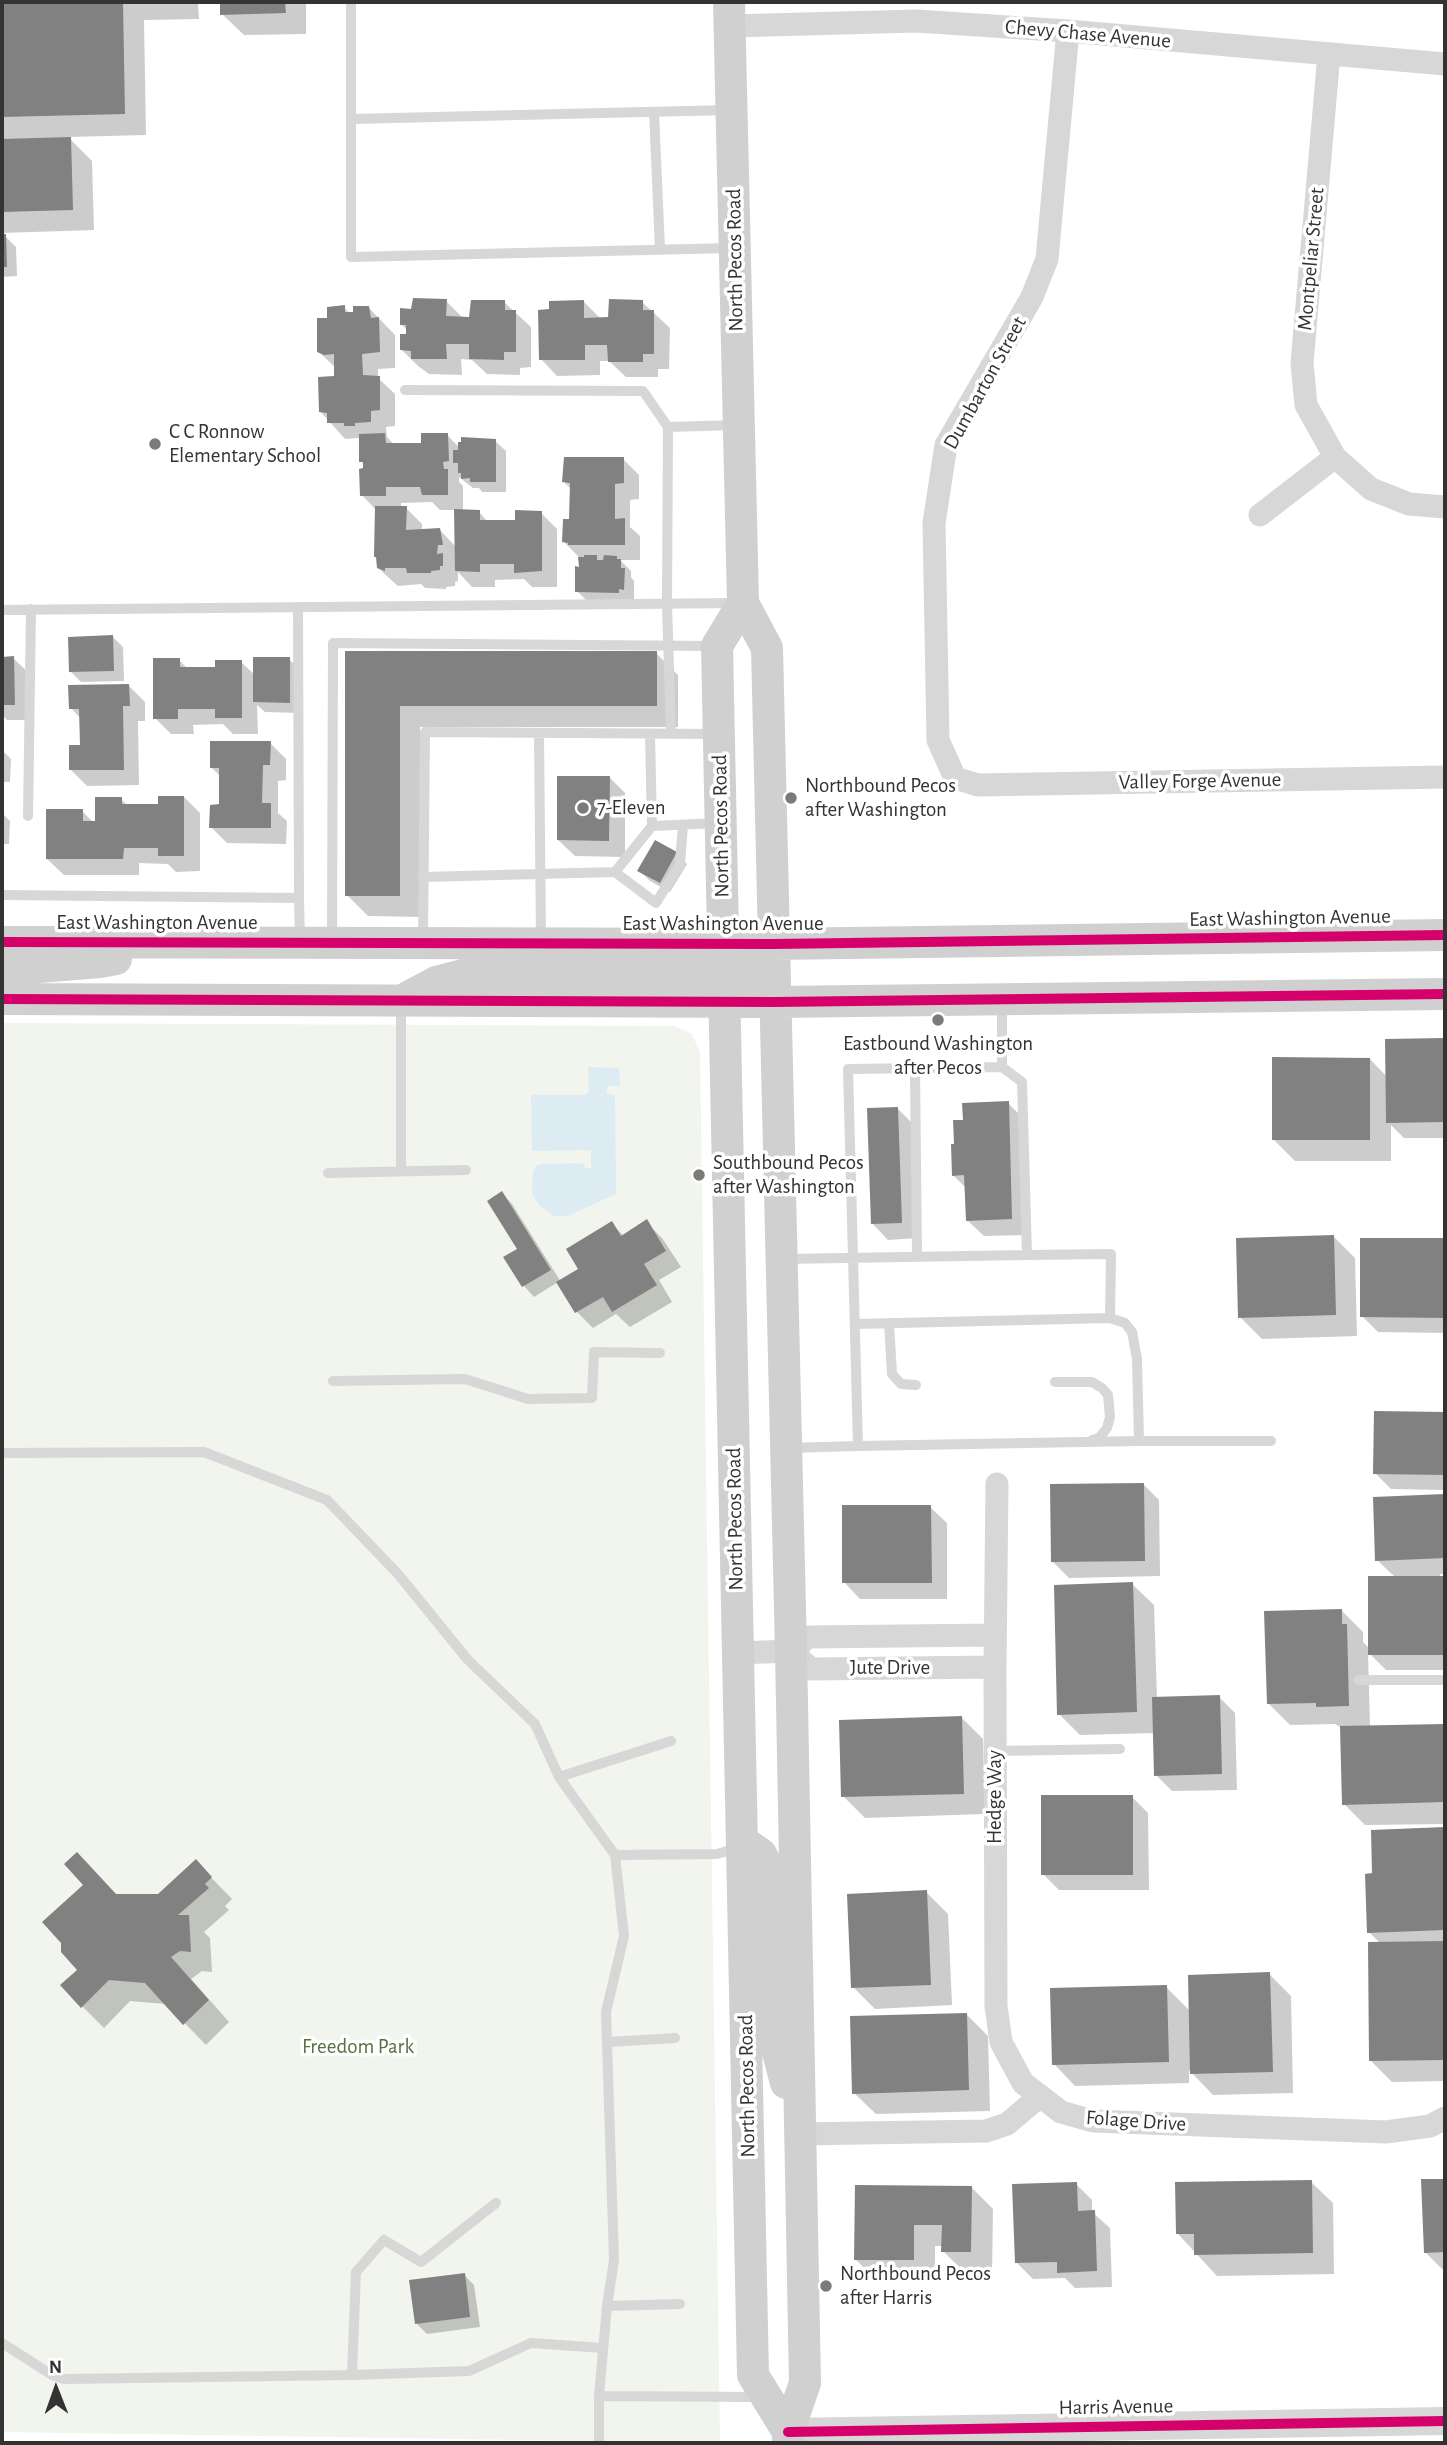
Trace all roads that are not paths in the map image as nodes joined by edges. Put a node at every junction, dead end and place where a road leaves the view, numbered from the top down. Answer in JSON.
{"nodes":[{"id":1,"x":351,"y":2,"type":"edge"},
{"id":2,"x":729,"y":14,"type":"edge"},
{"id":3,"x":1068,"y":31,"type":"junction"},
{"id":4,"x":1329,"y":54,"type":"junction"},
{"id":5,"x":1445,"y":64,"type":"edge"},
{"id":6,"x":732,"y":110,"type":"junction"},
{"id":7,"x":654,"y":112,"type":"junction"},
{"id":8,"x":351,"y":119,"type":"junction"},
{"id":9,"x":735,"y":248,"type":"junction"},
{"id":10,"x":660,"y":249,"type":"junction"},
{"id":11,"x":405,"y":390,"type":"dead end"},
{"id":12,"x":739,"y":425,"type":"junction"},
{"id":13,"x":668,"y":427,"type":"junction"},
{"id":14,"x":1335,"y":457,"type":"junction"},
{"id":15,"x":1445,"y":507,"type":"edge"},
{"id":16,"x":1260,"y":515,"type":"dead end"},
{"id":17,"x":743,"y":603,"type":"junction"},
{"id":18,"x":667,"y":604,"type":"junction"},
{"id":19,"x":298,"y":607,"type":"junction"},
{"id":20,"x":32,"y":609,"type":"junction"},
{"id":21,"x":2,"y":610,"type":"edge"},
{"id":22,"x":669,"y":645,"type":"junction"},
{"id":23,"x":717,"y":646,"type":"junction"},
{"id":24,"x":539,"y":733,"type":"junction"},
{"id":25,"x":650,"y":734,"type":"junction"},
{"id":26,"x":671,"y":734,"type":"junction"},
{"id":27,"x":719,"y":734,"type":"junction"},
{"id":28,"x":1445,"y":777,"type":"edge"},
{"id":29,"x":955,"y":778,"type":"joint"},
{"id":30,"x":28,"y":816,"type":"dead end"},
{"id":31,"x":721,"y":823,"type":"junction"},
{"id":32,"x":683,"y":825,"type":"junction"},
{"id":33,"x":652,"y":826,"type":"junction"},
{"id":34,"x":615,"y":872,"type":"junction"},
{"id":35,"x":540,"y":874,"type":"junction"},
{"id":36,"x":423,"y":877,"type":"junction"},
{"id":37,"x":2,"y":895,"type":"edge"},
{"id":38,"x":299,"y":898,"type":"junction"},
{"id":39,"x":1445,"y":935,"type":"edge"},
{"id":40,"x":2,"y":942,"type":"edge"},
{"id":41,"x":190,"y":942,"type":"junction"},
{"id":42,"x":300,"y":942,"type":"junction"},
{"id":43,"x":332,"y":943,"type":"junction"},
{"id":44,"x":422,"y":943,"type":"junction"},
{"id":45,"x":541,"y":943,"type":"junction"},
{"id":46,"x":723,"y":957,"type":"junction"},
{"id":47,"x":774,"y":957,"type":"junction"},
{"id":48,"x":2,"y":970,"type":"edge"},
{"id":49,"x":1445,"y":994,"type":"edge"},
{"id":50,"x":2,"y":999,"type":"edge"},
{"id":51,"x":1002,"y":999,"type":"junction"},
{"id":52,"x":401,"y":1001,"type":"junction"},
{"id":53,"x":724,"y":1002,"type":"junction"},
{"id":54,"x":774,"y":1002,"type":"junction"},
{"id":55,"x":1002,"y":1067,"type":"junction"},
{"id":56,"x":915,"y":1068,"type":"junction"},
{"id":57,"x":466,"y":1170,"type":"dead end"},
{"id":58,"x":401,"y":1171,"type":"junction"},
{"id":59,"x":328,"y":1173,"type":"dead end"},
{"id":60,"x":1027,"y":1255,"type":"junction"},
{"id":61,"x":917,"y":1257,"type":"junction"},
{"id":62,"x":853,"y":1258,"type":"junction"},
{"id":63,"x":780,"y":1259,"type":"junction"},
{"id":64,"x":1110,"y":1318,"type":"junction"},
{"id":65,"x":889,"y":1323,"type":"junction"},
{"id":66,"x":856,"y":1324,"type":"junction"},
{"id":67,"x":660,"y":1353,"type":"dead end"},
{"id":68,"x":333,"y":1381,"type":"dead end"},
{"id":69,"x":1055,"y":1382,"type":"dead end"},
{"id":70,"x":916,"y":1385,"type":"dead end"},
{"id":71,"x":1090,"y":1441,"type":"junction"},
{"id":72,"x":1139,"y":1441,"type":"junction"},
{"id":73,"x":1271,"y":1441,"type":"dead end"},
{"id":74,"x":858,"y":1446,"type":"junction"},
{"id":75,"x":785,"y":1448,"type":"junction"},
{"id":76,"x":2,"y":1453,"type":"edge"},
{"id":77,"x":997,"y":1484,"type":"dead end"},
{"id":78,"x":995,"y":1635,"type":"junction"},
{"id":79,"x":791,"y":1651,"type":"junction"},
{"id":80,"x":738,"y":1653,"type":"junction"},
{"id":81,"x":995,"y":1667,"type":"junction"},
{"id":82,"x":1359,"y":1680,"type":"dead end"},
{"id":83,"x":1445,"y":1680,"type":"edge"},
{"id":84,"x":671,"y":1741,"type":"dead end"},
{"id":85,"x":1120,"y":1749,"type":"dead end"},
{"id":86,"x":995,"y":1751,"type":"junction"},
{"id":87,"x":559,"y":1777,"type":"junction"},
{"id":88,"x":742,"y":1846,"type":"junction"},
{"id":89,"x":615,"y":1855,"type":"junction"},
{"id":90,"x":675,"y":2039,"type":"dead end"},
{"id":91,"x":607,"y":2042,"type":"junction"},
{"id":92,"x":1040,"y":2096,"type":"junction"},
{"id":93,"x":1445,"y":2118,"type":"edge"},
{"id":94,"x":799,"y":2134,"type":"junction"},
{"id":95,"x":496,"y":2203,"type":"dead end"},
{"id":96,"x":680,"y":2304,"type":"dead end"},
{"id":97,"x":607,"y":2306,"type":"junction"},
{"id":98,"x":2,"y":2343,"type":"edge"},
{"id":99,"x":603,"y":2348,"type":"junction"},
{"id":100,"x":352,"y":2375,"type":"junction"},
{"id":101,"x":599,"y":2396,"type":"junction"},
{"id":102,"x":765,"y":2397,"type":"junction"},
{"id":103,"x":1445,"y":2421,"type":"edge"},
{"id":104,"x":788,"y":2438,"type":"edge"},
{"id":105,"x":599,"y":2443,"type":"edge"}],
"edges":[{"from":1,"to":8,"type":"lane"},
{"from":2,"to":3,"type":"street","name":"Chevy Chase Avenue"},
{"from":2,"to":6,"type":"main road","name":"North Pecos Road"},
{"from":3,"to":4,"type":"street","name":"Chevy Chase Avenue"},
{"from":3,"to":29,"type":"street","name":"Dumbarton Street"},
{"from":4,"to":5,"type":"street","name":"Chevy Chase Avenue"},
{"from":4,"to":14,"type":"street","name":"Montpeliar Street"},
{"from":6,"to":7,"type":"lane"},
{"from":6,"to":9,"type":"main road","name":"North Pecos Road"},
{"from":7,"to":8,"type":"lane"},
{"from":7,"to":10,"type":"lane"},
{"from":8,"to":10,"type":"lane"},
{"from":9,"to":10,"type":"lane"},
{"from":9,"to":12,"type":"main road","name":"North Pecos Road"},
{"from":11,"to":13,"type":"lane"},
{"from":12,"to":13,"type":"lane"},
{"from":12,"to":17,"type":"main road","name":"North Pecos Road"},
{"from":13,"to":18,"type":"lane"},
{"from":14,"to":15,"type":"street","name":"Montpeliar Street"},
{"from":14,"to":16,"type":"street"},
{"from":17,"to":18,"type":"lane"},
{"from":17,"to":23,"type":"main road"},
{"from":17,"to":47,"type":"main road","name":"North Pecos Road"},
{"from":18,"to":19,"type":"lane"},
{"from":18,"to":22,"type":"lane"},
{"from":19,"to":20,"type":"lane"},
{"from":19,"to":38,"type":"lane"},
{"from":20,"to":21,"type":"lane"},
{"from":20,"to":30,"type":"lane"},
{"from":22,"to":23,"type":"lane"},
{"from":22,"to":26,"type":"lane"},
{"from":22,"to":43,"type":"lane"},
{"from":23,"to":27,"type":"main road","name":"North Pecos Road"},
{"from":24,"to":25,"type":"lane"},
{"from":24,"to":35,"type":"lane"},
{"from":24,"to":36,"type":"lane"},
{"from":25,"to":26,"type":"lane"},
{"from":25,"to":33,"type":"lane"},
{"from":26,"to":27,"type":"lane"},
{"from":27,"to":31,"type":"main road","name":"North Pecos Road"},
{"from":28,"to":29,"type":"street","name":"Valley Forge Avenue"},
{"from":31,"to":32,"type":"lane"},
{"from":31,"to":46,"type":"main road","name":"North Pecos Road"},
{"from":32,"to":33,"type":"lane"},
{"from":32,"to":34,"type":"lane"},
{"from":33,"to":34,"type":"lane"},
{"from":34,"to":35,"type":"lane"},
{"from":35,"to":36,"type":"lane"},
{"from":35,"to":45,"type":"lane"},
{"from":36,"to":44,"type":"lane"},
{"from":37,"to":38,"type":"lane"},
{"from":38,"to":42,"type":"lane"},
{"from":39,"to":47,"type":"main road","name":"East Washington Avenue"},
{"from":40,"to":41,"type":"main road","name":"East Washington Avenue"},
{"from":41,"to":42,"type":"main road","name":"East Washington Avenue"},
{"from":41,"to":48,"type":"main road"},
{"from":42,"to":43,"type":"main road","name":"East Washington Avenue"},
{"from":43,"to":44,"type":"main road","name":"East Washington Avenue"},
{"from":44,"to":45,"type":"main road","name":"East Washington Avenue"},
{"from":45,"to":46,"type":"main road","name":"East Washington Avenue"},
{"from":46,"to":47,"type":"main road","name":"East Washington Avenue"},
{"from":46,"to":52,"type":"main road"},
{"from":46,"to":53,"type":"main road","name":"North Pecos Road"},
{"from":47,"to":54,"type":"main road","name":"North Pecos Road"},
{"from":49,"to":51,"type":"main road"},
{"from":50,"to":52,"type":"main road"},
{"from":51,"to":54,"type":"main road"},
{"from":51,"to":55,"type":"lane"},
{"from":52,"to":53,"type":"main road"},
{"from":52,"to":58,"type":"lane"},
{"from":53,"to":54,"type":"main road"},
{"from":53,"to":80,"type":"main road","name":"North Pecos Road"},
{"from":54,"to":63,"type":"main road","name":"North Pecos Road"},
{"from":55,"to":56,"type":"lane"},
{"from":55,"to":60,"type":"lane"},
{"from":56,"to":61,"type":"lane"},
{"from":56,"to":62,"type":"lane"},
{"from":57,"to":58,"type":"lane"},
{"from":58,"to":59,"type":"lane"},
{"from":60,"to":61,"type":"lane"},
{"from":60,"to":64,"type":"lane"},
{"from":61,"to":62,"type":"lane"},
{"from":62,"to":63,"type":"lane"},
{"from":62,"to":66,"type":"lane"},
{"from":63,"to":75,"type":"main road","name":"North Pecos Road"},
{"from":64,"to":65,"type":"lane"},
{"from":64,"to":72,"type":"lane"},
{"from":65,"to":66,"type":"lane"},
{"from":65,"to":70,"type":"lane"},
{"from":66,"to":74,"type":"lane"},
{"from":67,"to":68,"type":"lane"},
{"from":69,"to":71,"type":"lane"},
{"from":71,"to":72,"type":"lane"},
{"from":71,"to":74,"type":"lane"},
{"from":72,"to":73,"type":"lane"},
{"from":74,"to":75,"type":"lane"},
{"from":75,"to":79,"type":"main road","name":"North Pecos Road"},
{"from":76,"to":87,"type":"lane"},
{"from":77,"to":78,"type":"street","name":"Hedge Way"},
{"from":78,"to":79,"type":"street","name":"Jute Drive"},
{"from":78,"to":81,"type":"street","name":"Hedge Way"},
{"from":79,"to":80,"type":"street","name":"Jute Drive"},
{"from":79,"to":81,"type":"street","name":"Jute Drive"},
{"from":79,"to":94,"type":"main road","name":"North Pecos Road"},
{"from":80,"to":88,"type":"main road","name":"North Pecos Road"},
{"from":81,"to":86,"type":"street","name":"Hedge Way"},
{"from":82,"to":83,"type":"lane"},
{"from":84,"to":87,"type":"lane"},
{"from":85,"to":86,"type":"lane"},
{"from":86,"to":92,"type":"street","name":"Hedge Way"},
{"from":87,"to":89,"type":"lane"},
{"from":88,"to":89,"type":"lane"},
{"from":88,"to":94,"type":"main road"},
{"from":88,"to":102,"type":"main road","name":"North Pecos Road"},
{"from":89,"to":91,"type":"lane"},
{"from":90,"to":91,"type":"lane"},
{"from":91,"to":97,"type":"lane"},
{"from":92,"to":93,"type":"street","name":"Folage Drive"},
{"from":92,"to":94,"type":"street"},
{"from":94,"to":104,"type":"main road","name":"North Pecos Road"},
{"from":95,"to":100,"type":"lane"},
{"from":96,"to":97,"type":"lane"},
{"from":97,"to":99,"type":"lane"},
{"from":98,"to":100,"type":"lane"},
{"from":99,"to":100,"type":"lane"},
{"from":99,"to":101,"type":"lane"},
{"from":101,"to":102,"type":"lane"},
{"from":101,"to":105,"type":"lane"},
{"from":102,"to":104,"type":"main road","name":"North Pecos Road"},
{"from":103,"to":104,"type":"street","name":"Harris Avenue"}]}
